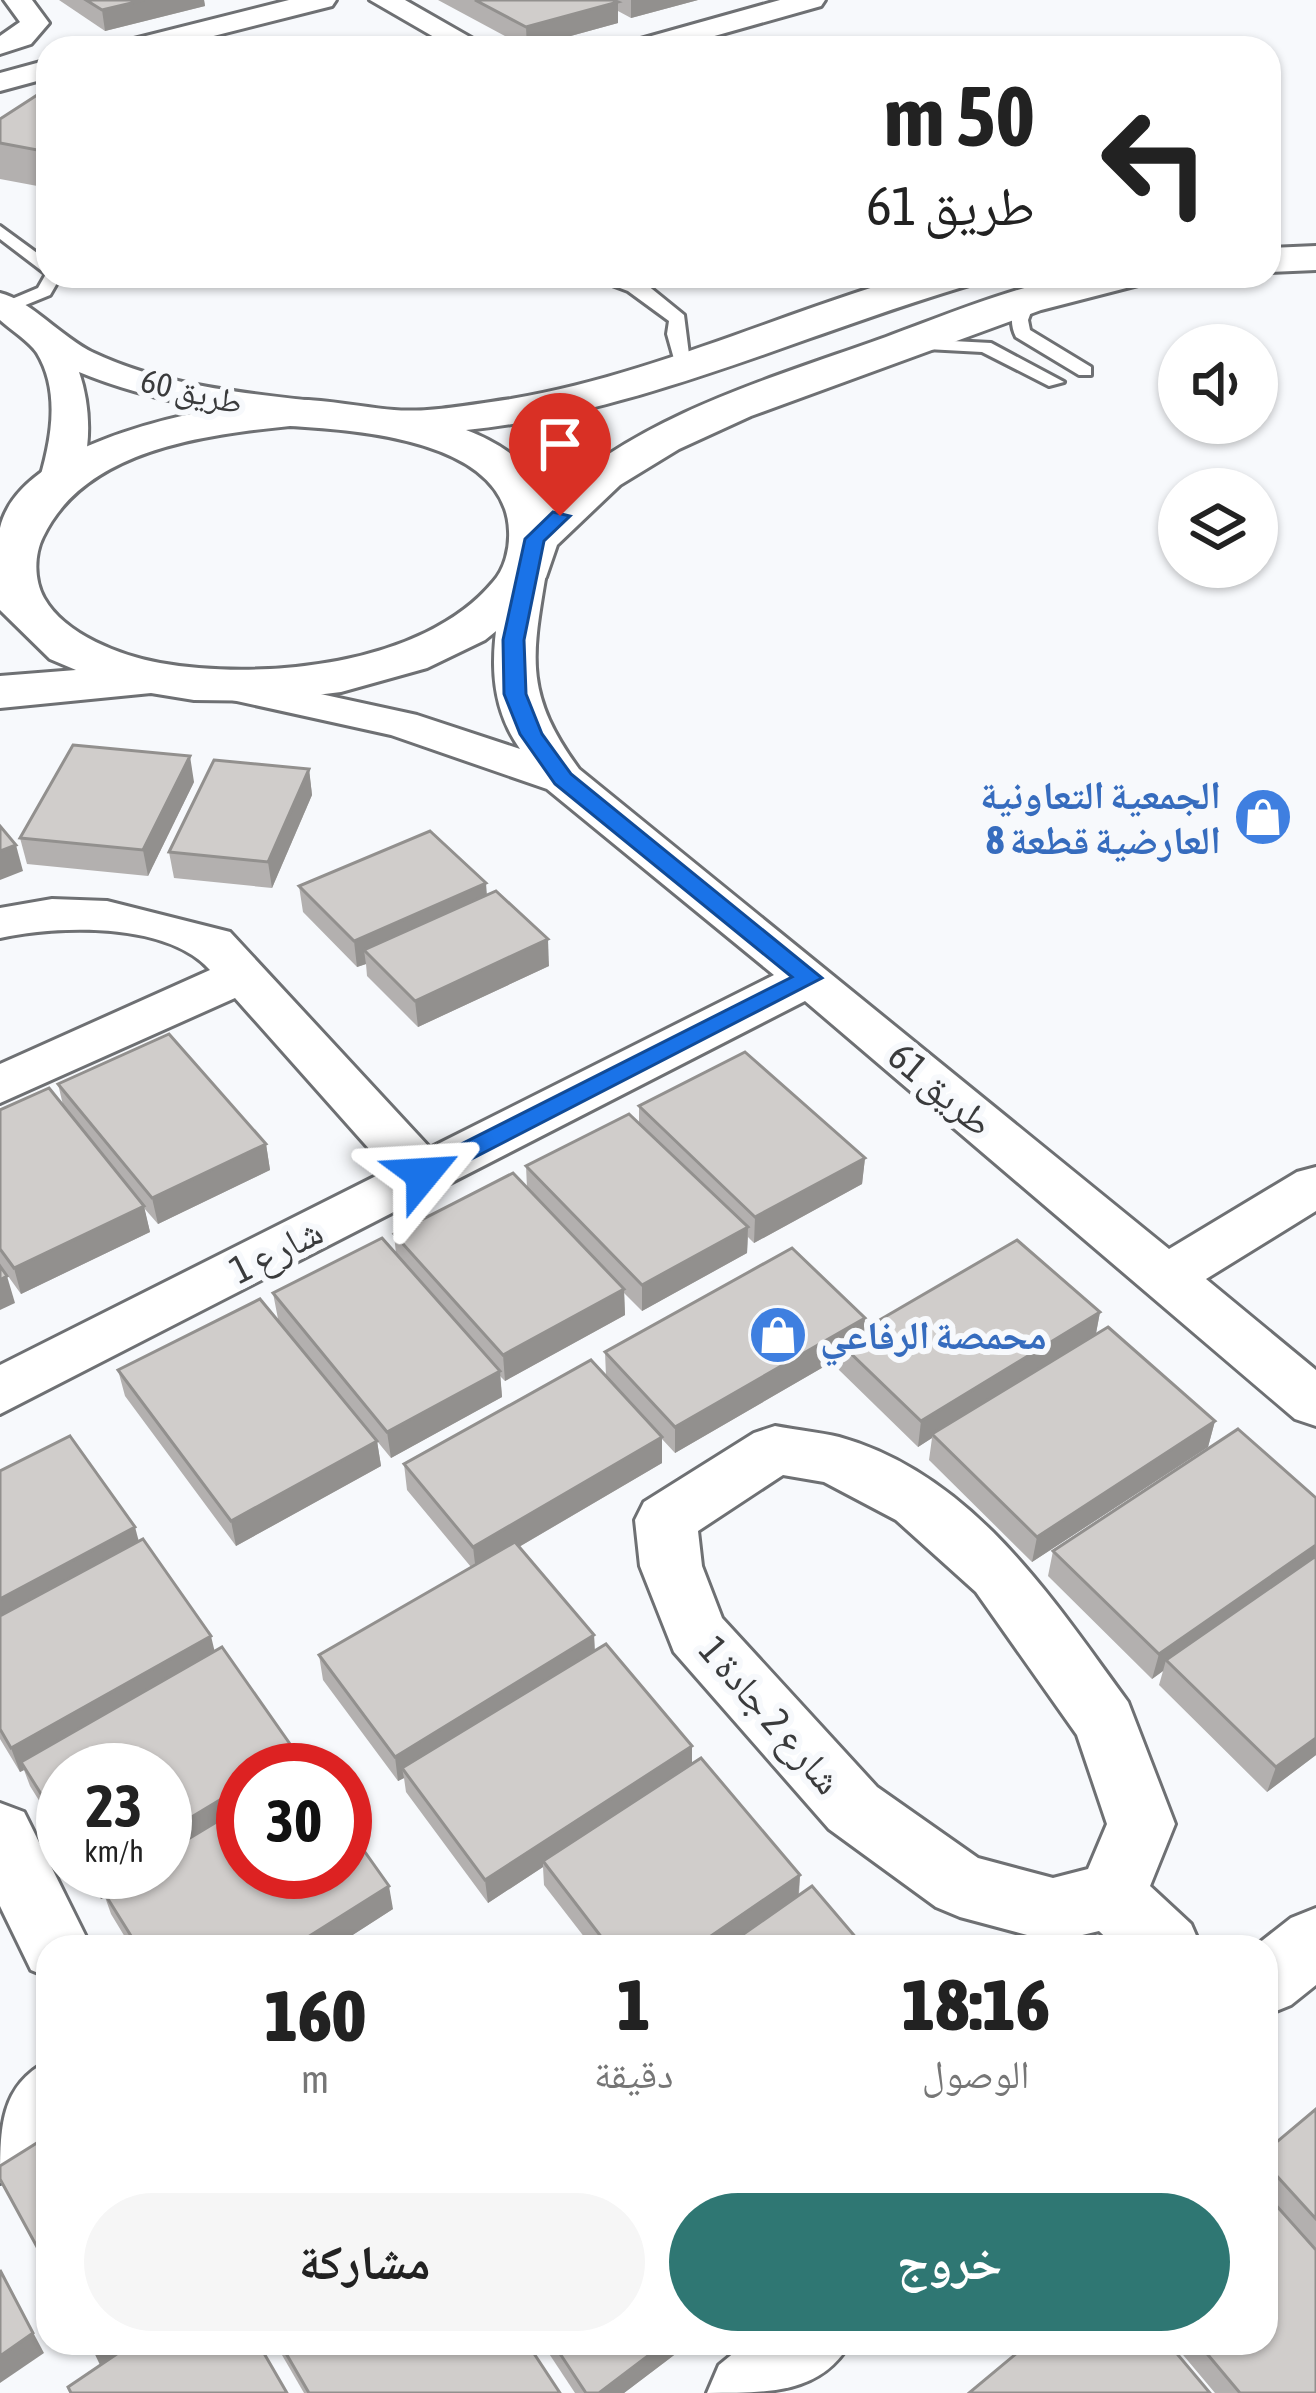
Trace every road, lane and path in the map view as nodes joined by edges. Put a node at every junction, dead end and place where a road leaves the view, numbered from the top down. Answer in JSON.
{"nodes":[{"id":1,"x":18,"y":0,"type":"edge"},
{"id":2,"x":322,"y":0,"type":"edge"},
{"id":3,"x":384,"y":0,"type":"edge"},
{"id":4,"x":811,"y":0,"type":"edge"},
{"id":5,"x":180,"y":36,"type":"edge"},
{"id":6,"x":452,"y":36,"type":"edge"},
{"id":7,"x":683,"y":36,"type":"edge"},
{"id":8,"x":2,"y":45,"type":"edge"},
{"id":9,"x":36,"y":65,"type":"edge"},
{"id":10,"x":36,"y":72,"type":"edge"},
{"id":11,"x":0,"y":82,"type":"edge"},
{"id":12,"x":1316,"y":224,"type":"edge"},
{"id":13,"x":1281,"y":225,"type":"edge"},
{"id":14,"x":0,"y":231,"type":"edge"},
{"id":15,"x":36,"y":250,"type":"edge"},
{"id":16,"x":1316,"y":258,"type":"edge"},
{"id":17,"x":1281,"y":259,"type":"edge"},
{"id":18,"x":45,"y":288,"type":"edge"},
{"id":19,"x":640,"y":288,"type":"edge"},
{"id":20,"x":913,"y":288,"type":"edge"},
{"id":21,"x":1076,"y":288,"type":"edge"},
{"id":22,"x":1026,"y":301,"type":"junction"},
{"id":23,"x":3,"y":305,"type":"edge"},
{"id":24,"x":52,"y":344,"type":"junction"},
{"id":25,"x":892,"y":346,"type":"junction"},
{"id":26,"x":685,"y":365,"type":"junction"},
{"id":27,"x":1085,"y":371,"type":"dead end"},
{"id":28,"x":1055,"y":382,"type":"dead end"},
{"id":29,"x":338,"y":415,"type":"junction"},
{"id":30,"x":394,"y":423,"type":"junction"},
{"id":31,"x":56,"y":488,"type":"junction"},
{"id":32,"x":8,"y":546,"type":"edge"},
{"id":33,"x":531,"y":553,"type":"junction"},
{"id":34,"x":160,"y":679,"type":"junction"},
{"id":35,"x":230,"y":687,"type":"junction"},
{"id":36,"x":0,"y":692,"type":"edge"},
{"id":37,"x":563,"y":779,"type":"junction"},
{"id":38,"x":0,"y":923,"type":"edge"},
{"id":39,"x":244,"y":974,"type":"junction"},
{"id":40,"x":809,"y":978,"type":"junction"},
{"id":41,"x":0,"y":1084,"type":"edge"},
{"id":42,"x":423,"y":1174,"type":"junction"},
{"id":43,"x":1316,"y":1186,"type":"edge"},
{"id":44,"x":1167,"y":1277,"type":"junction"},
{"id":45,"x":0,"y":1391,"type":"edge"},
{"id":46,"x":1316,"y":1403,"type":"edge"},
{"id":47,"x":0,"y":1834,"type":"edge"},
{"id":48,"x":1111,"y":1896,"type":"junction"},
{"id":49,"x":50,"y":1935,"type":"edge"},
{"id":50,"x":1153,"y":1935,"type":"edge"},
{"id":51,"x":1316,"y":1941,"type":"edge"},
{"id":52,"x":1278,"y":1971,"type":"edge"},
{"id":53,"x":36,"y":2113,"type":"edge"},
{"id":54,"x":0,"y":2146,"type":"edge"},
{"id":55,"x":795,"y":2355,"type":"edge"},
{"id":56,"x":747,"y":2393,"type":"edge"}],
"edges":[{"from":1,"to":8,"type":"street"},
{"from":2,"to":5,"type":"street"},
{"from":3,"to":6,"type":"street"},
{"from":4,"to":7,"type":"street"},
{"from":8,"to":9,"type":"street"},
{"from":10,"to":11,"type":"street"},
{"from":12,"to":13,"type":"street"},
{"from":14,"to":15,"type":"lane"},
{"from":16,"to":17,"type":"street"},
{"from":18,"to":23,"type":"lane"},
{"from":19,"to":26,"type":"lane"},
{"from":20,"to":26,"type":"street"},
{"from":21,"to":22,"type":"street"},
{"from":22,"to":25,"type":"street"},
{"from":22,"to":27,"type":"lane"},
{"from":23,"to":24,"type":"street","name":"طريق 60"},
{"from":24,"to":29,"type":"street","name":"طريق 60"},
{"from":24,"to":31,"type":"street"},
{"from":25,"to":28,"type":"lane"},
{"from":25,"to":33,"type":"street"},
{"from":26,"to":30,"type":"street"},
{"from":29,"to":30,"type":"street"},
{"from":29,"to":31,"type":"street"},
{"from":30,"to":33,"type":"street"},
{"from":31,"to":32,"type":"street"},
{"from":32,"to":34,"type":"street"},
{"from":33,"to":35,"type":"street"},
{"from":33,"to":37,"type":"street","name":"طريق 61"},
{"from":34,"to":35,"type":"street"},
{"from":34,"to":36,"type":"street"},
{"from":35,"to":37,"type":"street","name":"طريق 61"},
{"from":37,"to":40,"type":"street","name":"طريق 61"},
{"from":38,"to":39,"type":"street"},
{"from":39,"to":41,"type":"street"},
{"from":39,"to":42,"type":"street"},
{"from":40,"to":42,"type":"street","name":"شارع 1"},
{"from":40,"to":44,"type":"street","name":"طريق 61"},
{"from":42,"to":45,"type":"street","name":"شارع 1"},
{"from":43,"to":44,"type":"street"},
{"from":44,"to":46,"type":"street","name":"طريق 61"},
{"from":47,"to":49,"type":"street"},
{"from":48,"to":48,"type":"street","name":"شارع 2 جادة 1"},
{"from":48,"to":50,"type":"street"},
{"from":51,"to":52,"type":"street"},
{"from":53,"to":54,"type":"street"},
{"from":55,"to":56,"type":"street"}]}
